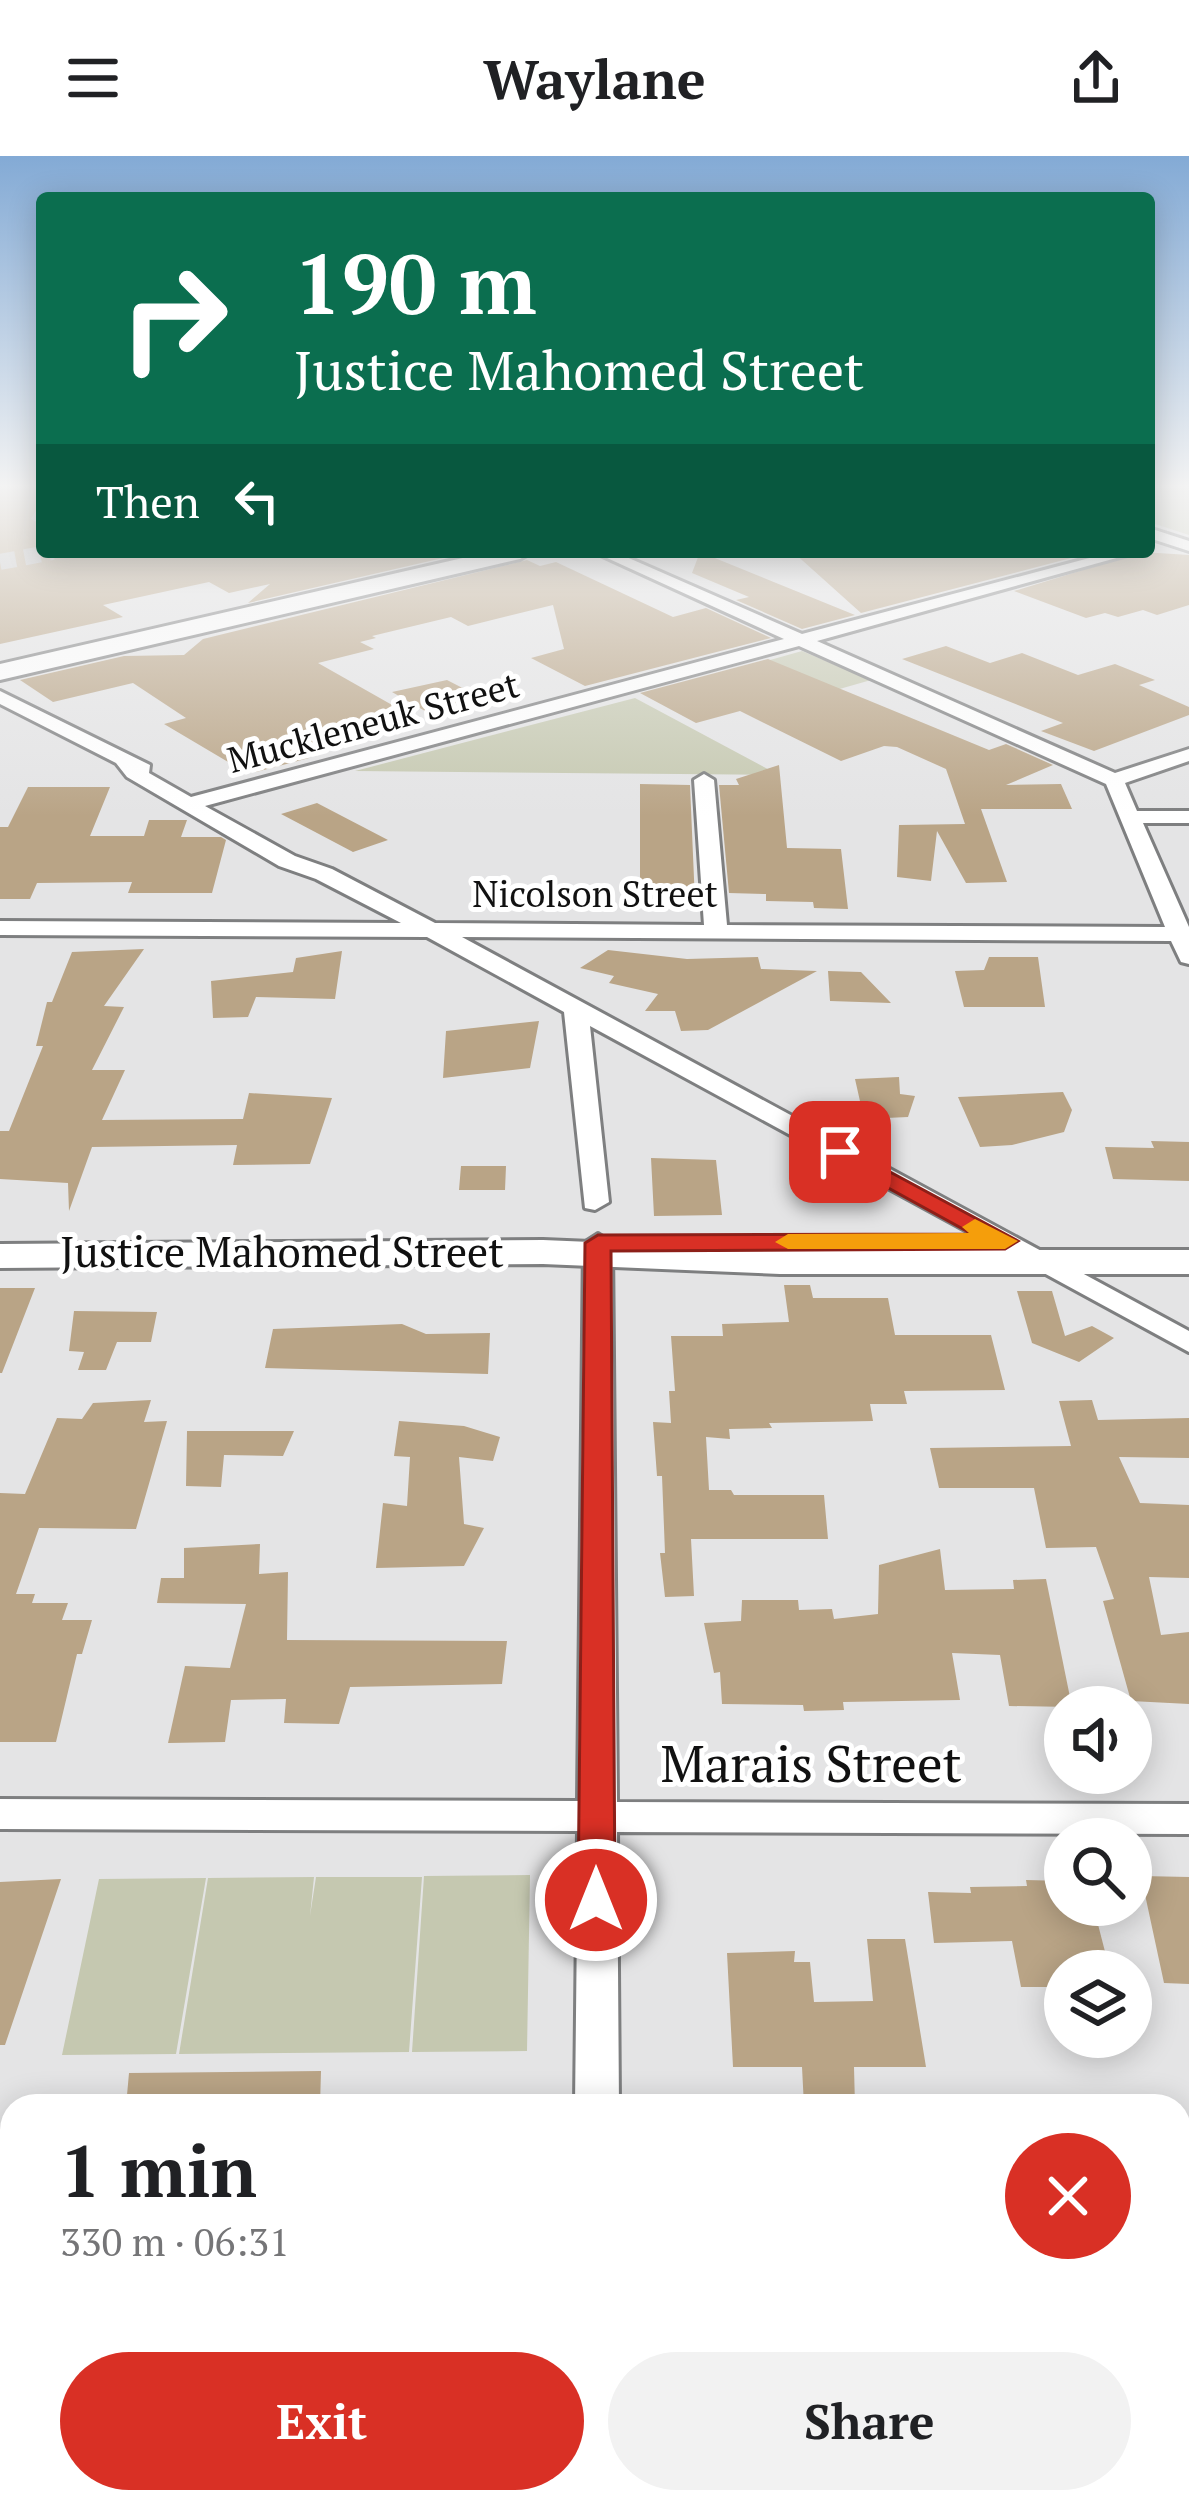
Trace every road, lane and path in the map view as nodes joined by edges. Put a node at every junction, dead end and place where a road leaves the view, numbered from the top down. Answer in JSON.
{"nodes":[{"id":1,"x":321,"y":596,"type":"edge"},
{"id":2,"x":328,"y":596,"type":"edge"},
{"id":3,"x":698,"y":596,"type":"edge"},
{"id":4,"x":970,"y":596,"type":"edge"},
{"id":5,"x":800,"y":643,"type":"junction"},
{"id":6,"x":1,"y":683,"type":"edge"},
{"id":7,"x":1189,"y":755,"type":"edge"},
{"id":8,"x":704,"y":780,"type":"dead end"},
{"id":9,"x":1114,"y":780,"type":"junction"},
{"id":10,"x":194,"y":802,"type":"junction"},
{"id":11,"x":1133,"y":817,"type":"junction"},
{"id":12,"x":1189,"y":817,"type":"edge"},
{"id":13,"x":0,"y":928,"type":"edge"},
{"id":14,"x":427,"y":929,"type":"junction"},
{"id":15,"x":716,"y":930,"type":"junction"},
{"id":16,"x":1186,"y":941,"type":"edge"},
{"id":17,"x":576,"y":1010,"type":"junction"},
{"id":18,"x":595,"y":1202,"type":"dead end"},
{"id":19,"x":1189,"y":1244,"type":"edge"},
{"id":20,"x":598,"y":1250,"type":"junction"},
{"id":21,"x":1022,"y":1250,"type":"junction"},
{"id":22,"x":7,"y":1252,"type":"edge"},
{"id":23,"x":1189,"y":1262,"type":"edge"},
{"id":24,"x":1189,"y":1343,"type":"edge"},
{"id":25,"x":0,"y":1814,"type":"edge"},
{"id":26,"x":596,"y":1817,"type":"junction"},
{"id":27,"x":1189,"y":1819,"type":"edge"},
{"id":28,"x":597,"y":2094,"type":"edge"}],
"edges":[{"from":1,"to":6,"type":"main road"},
{"from":2,"to":6,"type":"main road"},
{"from":3,"to":5,"type":"street"},
{"from":4,"to":5,"type":"street","name":"Muckleneuk Street"},
{"from":5,"to":9,"type":"street"},
{"from":5,"to":10,"type":"street","name":"Muckleneuk Street"},
{"from":6,"to":10,"type":"street"},
{"from":7,"to":9,"type":"street"},
{"from":8,"to":15,"type":"street"},
{"from":9,"to":11,"type":"street"},
{"from":10,"to":14,"type":"street"},
{"from":11,"to":12,"type":"street"},
{"from":11,"to":16,"type":"street"},
{"from":13,"to":14,"type":"street","name":"Nicolson Street"},
{"from":14,"to":15,"type":"street","name":"Nicolson Street"},
{"from":14,"to":17,"type":"street"},
{"from":15,"to":16,"type":"street","name":"Nicolson Street"},
{"from":17,"to":18,"type":"street"},
{"from":17,"to":21,"type":"street"},
{"from":19,"to":21,"type":"main road","name":"Justice Mahomed Street"},
{"from":20,"to":21,"type":"main road","name":"Justice Mahomed Street"},
{"from":20,"to":22,"type":"main road","name":"Justice Mahomed Street"},
{"from":20,"to":26,"type":"street"},
{"from":21,"to":23,"type":"main road","name":"Justice Mahomed Street"},
{"from":21,"to":24,"type":"street"},
{"from":25,"to":26,"type":"street","name":"Marais Street"},
{"from":26,"to":27,"type":"street","name":"Marais Street"},
{"from":26,"to":28,"type":"street"}]}
